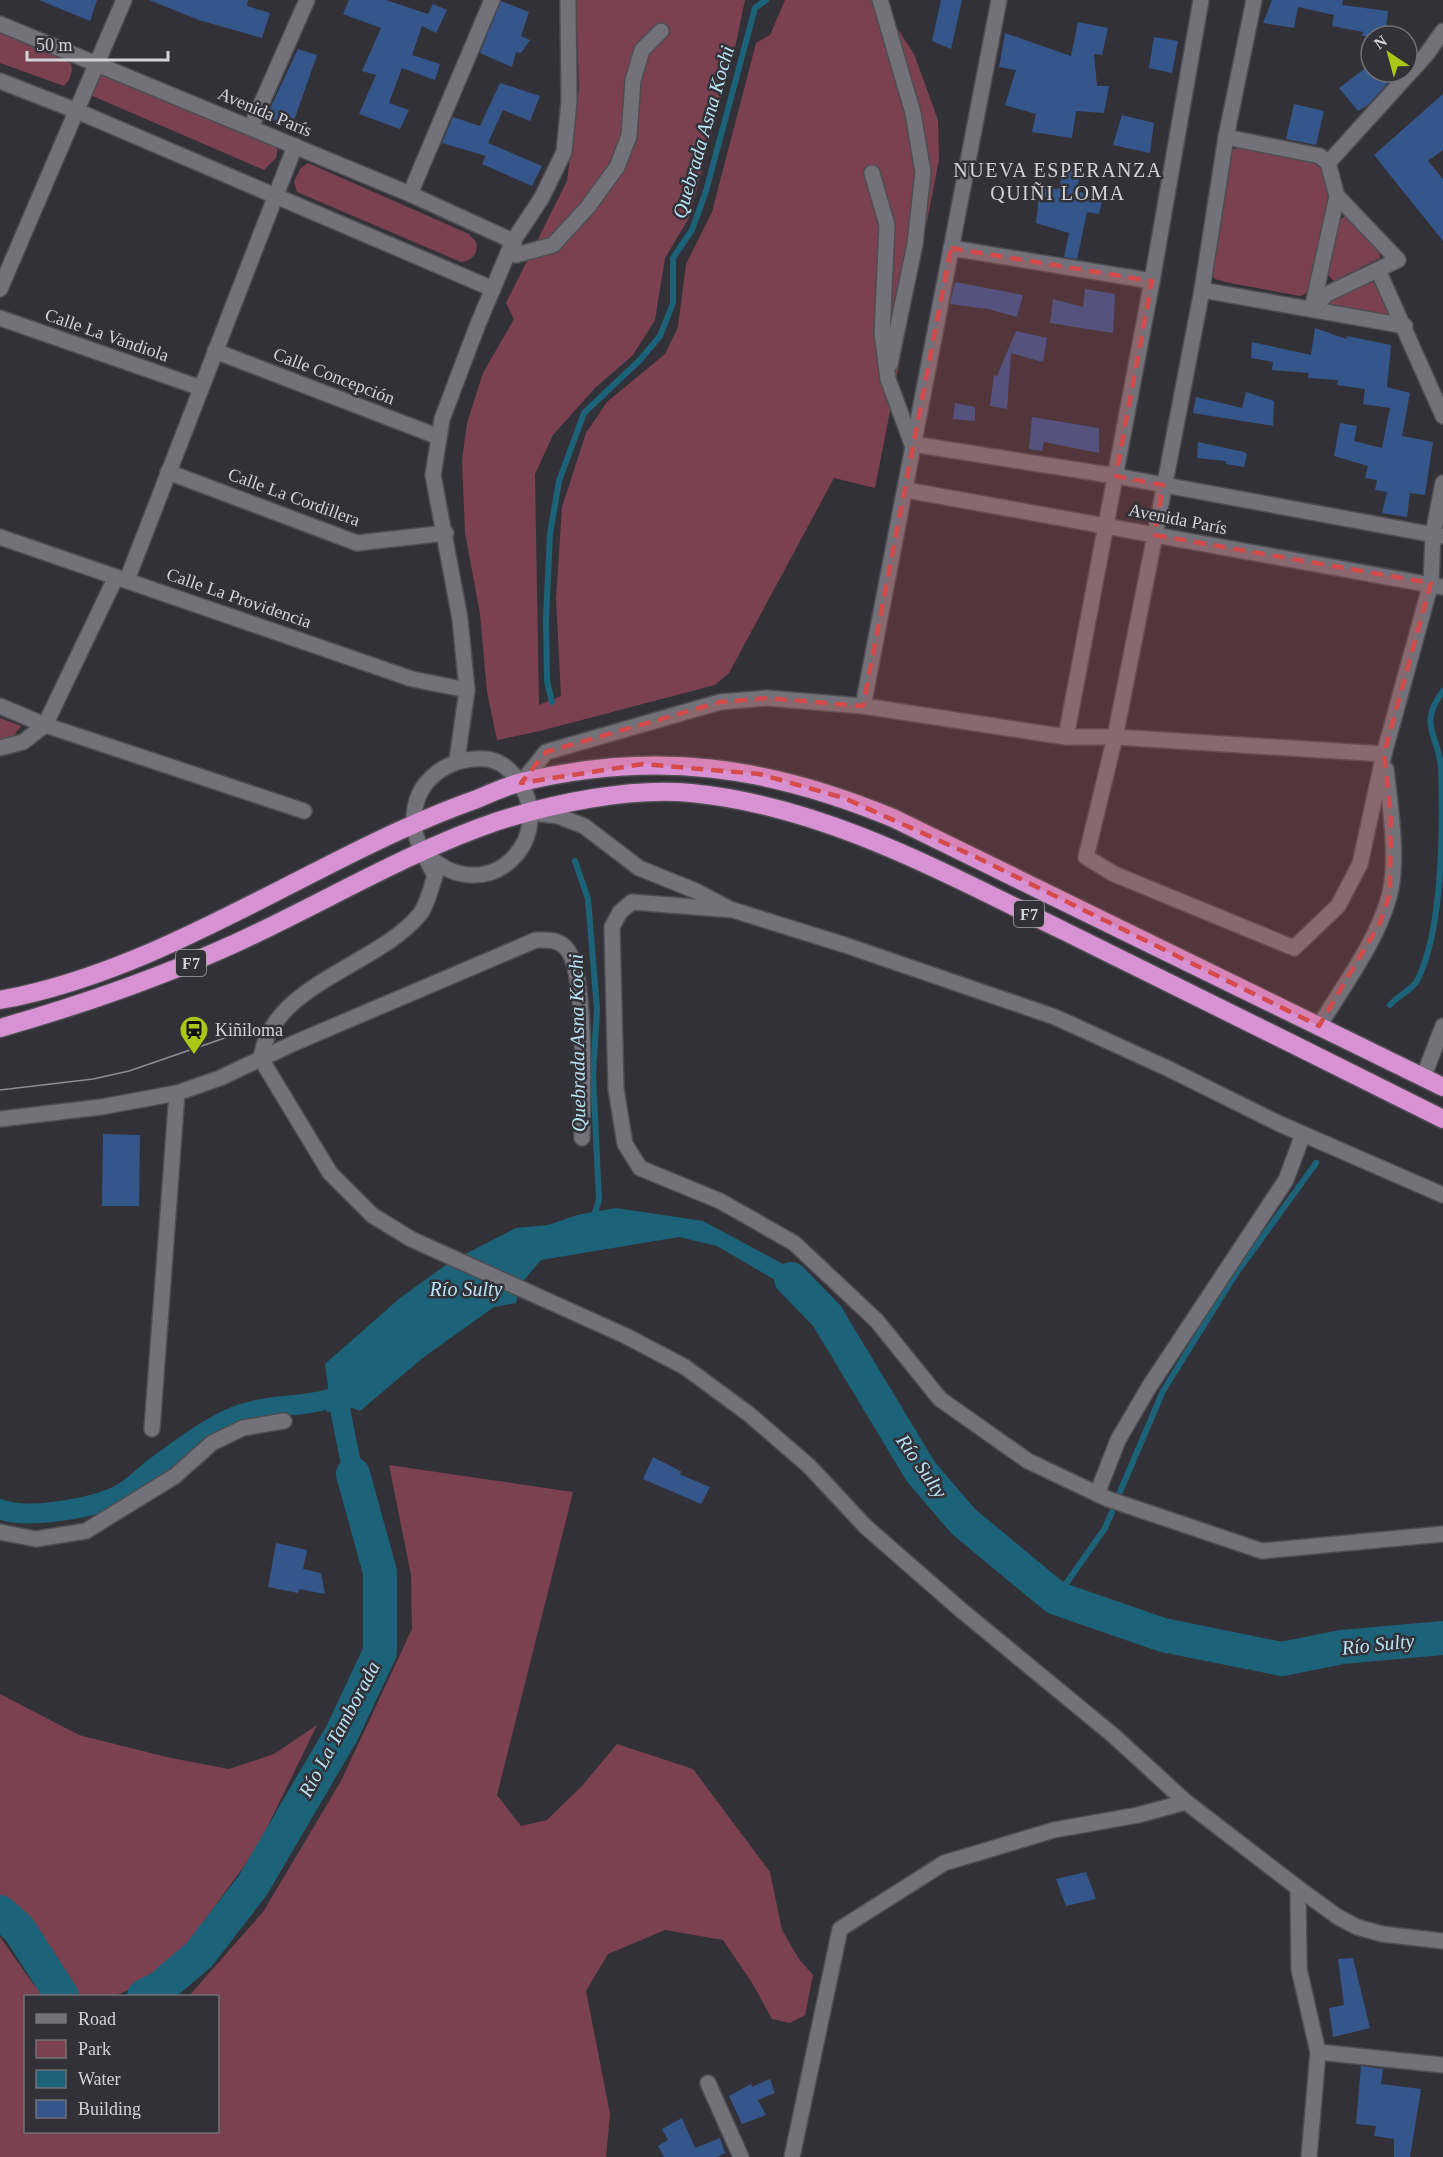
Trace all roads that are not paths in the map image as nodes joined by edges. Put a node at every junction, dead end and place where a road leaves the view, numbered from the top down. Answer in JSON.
{"nodes":[{"id":1,"x":124,"y":0,"type":"edge"},
{"id":2,"x":307,"y":0,"type":"edge"},
{"id":3,"x":492,"y":0,"type":"edge"},
{"id":4,"x":568,"y":0,"type":"edge"},
{"id":5,"x":880,"y":0,"type":"edge"},
{"id":6,"x":999,"y":0,"type":"edge"},
{"id":7,"x":1201,"y":0,"type":"edge"},
{"id":8,"x":1254,"y":0,"type":"edge"},
{"id":9,"x":0,"y":24,"type":"edge"},
{"id":10,"x":662,"y":31,"type":"dead end"},
{"id":11,"x":1443,"y":31,"type":"edge"},
{"id":12,"x":96,"y":65,"type":"junction"},
{"id":13,"x":0,"y":81,"type":"edge"},
{"id":14,"x":77,"y":111,"type":"junction"},
{"id":15,"x":251,"y":127,"type":"junction"},
{"id":16,"x":1226,"y":137,"type":"junction"},
{"id":17,"x":295,"y":146,"type":"junction"},
{"id":18,"x":1328,"y":164,"type":"junction"},
{"id":19,"x":872,"y":173,"type":"dead end"},
{"id":20,"x":410,"y":194,"type":"junction"},
{"id":21,"x":276,"y":196,"type":"junction"},
{"id":22,"x":1337,"y":196,"type":"junction"},
{"id":23,"x":513,"y":241,"type":"junction"},
{"id":24,"x":951,"y":248,"type":"junction"},
{"id":25,"x":1378,"y":270,"type":"junction"},
{"id":26,"x":1152,"y":281,"type":"junction"},
{"id":27,"x":0,"y":289,"type":"edge"},
{"id":28,"x":493,"y":289,"type":"junction"},
{"id":29,"x":1202,"y":290,"type":"junction"},
{"id":30,"x":1312,"y":309,"type":"junction"},
{"id":31,"x":0,"y":318,"type":"edge"},
{"id":32,"x":1405,"y":326,"type":"junction"},
{"id":33,"x":215,"y":351,"type":"junction"},
{"id":34,"x":888,"y":379,"type":"junction"},
{"id":35,"x":201,"y":388,"type":"junction"},
{"id":36,"x":1443,"y":416,"type":"edge"},
{"id":37,"x":439,"y":437,"type":"junction"},
{"id":38,"x":912,"y":444,"type":"junction"},
{"id":39,"x":168,"y":472,"type":"junction"},
{"id":40,"x":1116,"y":476,"type":"junction"},
{"id":41,"x":1443,"y":483,"type":"edge"},
{"id":42,"x":1163,"y":485,"type":"junction"},
{"id":43,"x":906,"y":490,"type":"junction"},
{"id":44,"x":1107,"y":525,"type":"junction"},
{"id":45,"x":446,"y":534,"type":"junction"},
{"id":46,"x":1155,"y":535,"type":"junction"},
{"id":47,"x":1438,"y":535,"type":"edge"},
{"id":48,"x":0,"y":537,"type":"edge"},
{"id":49,"x":121,"y":579,"type":"junction"},
{"id":50,"x":1437,"y":585,"type":"edge"},
{"id":51,"x":467,"y":690,"type":"junction"},
{"id":52,"x":0,"y":706,"type":"edge"},
{"id":53,"x":863,"y":706,"type":"junction"},
{"id":54,"x":45,"y":725,"type":"junction"},
{"id":55,"x":1066,"y":737,"type":"junction"},
{"id":56,"x":1115,"y":737,"type":"junction"},
{"id":57,"x":0,"y":748,"type":"edge"},
{"id":58,"x":1384,"y":754,"type":"junction"},
{"id":59,"x":457,"y":760,"type":"junction"},
{"id":60,"x":521,"y":783,"type":"junction"},
{"id":61,"x":304,"y":811,"type":"dead end"},
{"id":62,"x":531,"y":812,"type":"junction"},
{"id":63,"x":414,"y":822,"type":"junction"},
{"id":64,"x":424,"y":852,"type":"junction"},
{"id":65,"x":733,"y":910,"type":"junction"},
{"id":66,"x":0,"y":1000,"type":"edge"},
{"id":67,"x":1319,"y":1026,"type":"junction"},
{"id":68,"x":1443,"y":1026,"type":"edge"},
{"id":69,"x":0,"y":1028,"type":"edge"},
{"id":70,"x":261,"y":1059,"type":"junction"},
{"id":71,"x":1423,"y":1078,"type":"junction"},
{"id":72,"x":1443,"y":1087,"type":"edge"},
{"id":73,"x":177,"y":1093,"type":"junction"},
{"id":74,"x":0,"y":1119,"type":"edge"},
{"id":75,"x":1443,"y":1119,"type":"edge"},
{"id":76,"x":1303,"y":1134,"type":"junction"},
{"id":77,"x":582,"y":1138,"type":"dead end"},
{"id":78,"x":1443,"y":1195,"type":"edge"},
{"id":79,"x":284,"y":1420,"type":"dead end"},
{"id":80,"x":152,"y":1429,"type":"dead end"},
{"id":81,"x":1097,"y":1494,"type":"junction"},
{"id":82,"x":0,"y":1532,"type":"edge"},
{"id":83,"x":1443,"y":1534,"type":"edge"},
{"id":84,"x":1186,"y":1802,"type":"junction"},
{"id":85,"x":1298,"y":1888,"type":"junction"},
{"id":86,"x":1443,"y":1941,"type":"edge"},
{"id":87,"x":1318,"y":2052,"type":"junction"},
{"id":88,"x":1443,"y":2065,"type":"edge"},
{"id":89,"x":708,"y":2083,"type":"dead end"},
{"id":90,"x":741,"y":2157,"type":"edge"},
{"id":91,"x":792,"y":2157,"type":"edge"},
{"id":92,"x":1309,"y":2157,"type":"edge"}],
"edges":[{"from":1,"to":12,"type":"street"},
{"from":2,"to":15,"type":"street"},
{"from":3,"to":20,"type":"street"},
{"from":4,"to":23,"type":"street"},
{"from":5,"to":34,"type":"street"},
{"from":6,"to":24,"type":"street"},
{"from":7,"to":26,"type":"street"},
{"from":8,"to":16,"type":"street"},
{"from":9,"to":12,"type":"street","name":"Avenida París"},
{"from":10,"to":23,"type":"street","name":"Avenida París"},
{"from":11,"to":18,"type":"street"},
{"from":12,"to":14,"type":"street"},
{"from":12,"to":15,"type":"street","name":"Avenida París"},
{"from":13,"to":14,"type":"street"},
{"from":14,"to":21,"type":"street"},
{"from":14,"to":27,"type":"street"},
{"from":15,"to":17,"type":"street","name":"Avenida París"},
{"from":16,"to":18,"type":"street"},
{"from":16,"to":29,"type":"street"},
{"from":17,"to":20,"type":"street","name":"Avenida París"},
{"from":17,"to":21,"type":"street"},
{"from":18,"to":22,"type":"street"},
{"from":19,"to":34,"type":"street"},
{"from":20,"to":23,"type":"street","name":"Avenida París"},
{"from":21,"to":28,"type":"street"},
{"from":21,"to":33,"type":"street"},
{"from":22,"to":25,"type":"street"},
{"from":22,"to":30,"type":"street"},
{"from":23,"to":28,"type":"street"},
{"from":24,"to":26,"type":"street"},
{"from":24,"to":38,"type":"street"},
{"from":25,"to":30,"type":"street"},
{"from":25,"to":32,"type":"street"},
{"from":26,"to":40,"type":"street"},
{"from":28,"to":37,"type":"street"},
{"from":29,"to":30,"type":"street"},
{"from":29,"to":42,"type":"street"},
{"from":30,"to":32,"type":"street"},
{"from":31,"to":35,"type":"street","name":"Calle La Vandiola"},
{"from":32,"to":36,"type":"street"},
{"from":33,"to":35,"type":"street"},
{"from":33,"to":37,"type":"street","name":"Calle Concepción"},
{"from":34,"to":38,"type":"street"},
{"from":35,"to":39,"type":"street"},
{"from":37,"to":45,"type":"street"},
{"from":38,"to":40,"type":"street","name":"Avenida París"},
{"from":38,"to":43,"type":"street"},
{"from":39,"to":45,"type":"street","name":"Calle La Cordillera"},
{"from":39,"to":49,"type":"street"},
{"from":40,"to":42,"type":"street","name":"Avenida París"},
{"from":40,"to":44,"type":"street"},
{"from":41,"to":47,"type":"street"},
{"from":42,"to":46,"type":"street"},
{"from":42,"to":47,"type":"street","name":"Avenida París"},
{"from":43,"to":44,"type":"street","name":"Avenida París"},
{"from":43,"to":53,"type":"street"},
{"from":44,"to":46,"type":"street","name":"Avenida París"},
{"from":44,"to":55,"type":"street"},
{"from":45,"to":51,"type":"street"},
{"from":46,"to":50,"type":"street","name":"Avenida París"},
{"from":46,"to":56,"type":"street"},
{"from":47,"to":50,"type":"street"},
{"from":48,"to":49,"type":"street","name":"Calle La Providencia"},
{"from":49,"to":51,"type":"street","name":"Calle La Providencia"},
{"from":49,"to":54,"type":"street"},
{"from":50,"to":58,"type":"street"},
{"from":51,"to":59,"type":"street"},
{"from":52,"to":54,"type":"street"},
{"from":53,"to":55,"type":"street"},
{"from":53,"to":60,"type":"street"},
{"from":54,"to":57,"type":"street"},
{"from":54,"to":61,"type":"street"},
{"from":55,"to":56,"type":"street"},
{"from":56,"to":58,"type":"street"},
{"from":56,"to":58,"type":"street"},
{"from":58,"to":67,"type":"street"},
{"from":59,"to":60,"type":"street"},
{"from":59,"to":63,"type":"street"},
{"from":60,"to":62,"type":"street"},
{"from":60,"to":63,"type":"highway","number":"F7"},
{"from":60,"to":67,"type":"highway","number":"F7"},
{"from":62,"to":64,"type":"highway","number":"F7"},
{"from":62,"to":64,"type":"street"},
{"from":62,"to":65,"type":"street"},
{"from":62,"to":75,"type":"highway","number":"F7"},
{"from":63,"to":64,"type":"street"},
{"from":63,"to":66,"type":"highway","number":"F7"},
{"from":64,"to":69,"type":"highway","number":"F7"},
{"from":64,"to":70,"type":"street"},
{"from":65,"to":76,"type":"street"},
{"from":65,"to":81,"type":"street"},
{"from":67,"to":71,"type":"highway","number":"F7"},
{"from":68,"to":71,"type":"street"},
{"from":70,"to":73,"type":"street"},
{"from":70,"to":77,"type":"street"},
{"from":70,"to":84,"type":"street"},
{"from":71,"to":72,"type":"highway","number":"F7"},
{"from":73,"to":74,"type":"street"},
{"from":73,"to":80,"type":"street"},
{"from":76,"to":78,"type":"street"},
{"from":76,"to":81,"type":"street"},
{"from":79,"to":82,"type":"street"},
{"from":81,"to":83,"type":"street"},
{"from":84,"to":85,"type":"street"},
{"from":84,"to":91,"type":"street"},
{"from":85,"to":86,"type":"street"},
{"from":85,"to":87,"type":"street"},
{"from":87,"to":88,"type":"street"},
{"from":87,"to":92,"type":"street"},
{"from":89,"to":90,"type":"street"}]}
